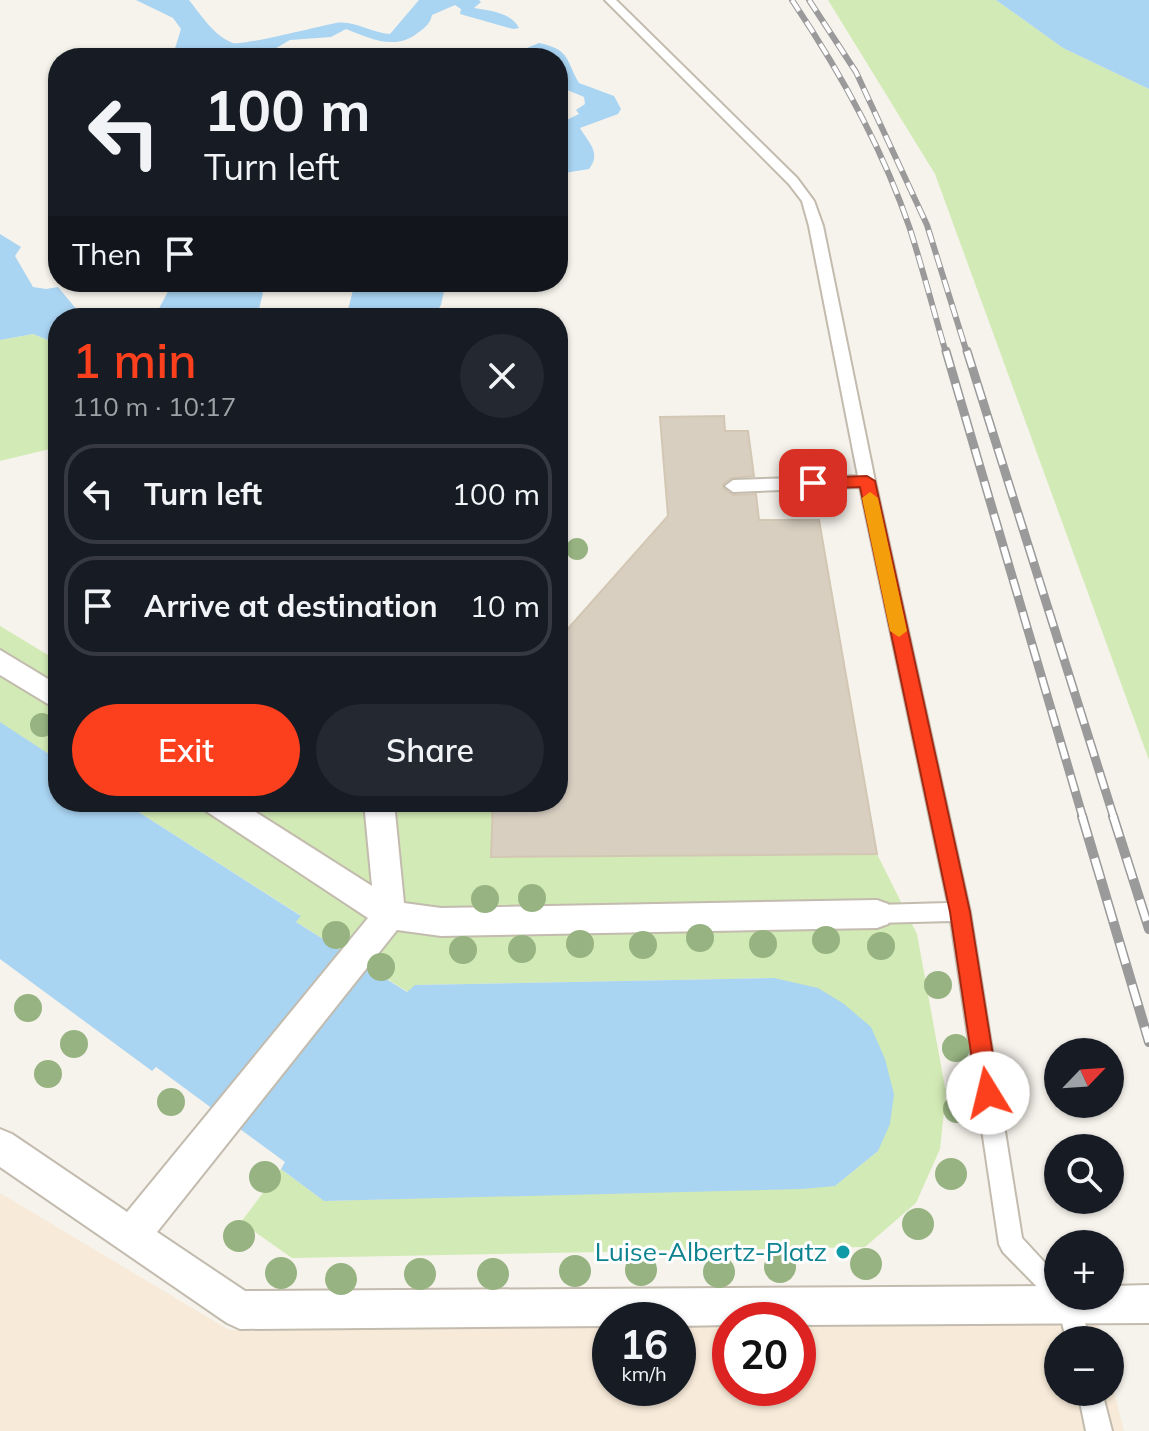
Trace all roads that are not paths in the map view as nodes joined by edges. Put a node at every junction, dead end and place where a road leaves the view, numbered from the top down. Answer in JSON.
{"nodes":[{"id":1,"x":610,"y":0,"type":"edge"},
{"id":2,"x":867,"y":481,"type":"junction"},
{"id":3,"x":733,"y":486,"type":"dead end"},
{"id":4,"x":0,"y":661,"type":"edge"},
{"id":5,"x":48,"y":692,"type":"edge"},
{"id":6,"x":231,"y":812,"type":"edge"},
{"id":7,"x":380,"y":812,"type":"edge"},
{"id":8,"x":960,"y":912,"type":"junction"},
{"id":9,"x":877,"y":914,"type":"joint"},
{"id":10,"x":390,"y":915,"type":"junction"},
{"id":11,"x":0,"y":1146,"type":"edge"},
{"id":12,"x":131,"y":1235,"type":"junction"},
{"id":13,"x":1044,"y":1283,"type":"edge"},
{"id":14,"x":1149,"y":1304,"type":"edge"},
{"id":15,"x":1124,"y":1306,"type":"edge"},
{"id":16,"x":1044,"y":1309,"type":"edge"},
{"id":17,"x":1093,"y":1406,"type":"edge"},
{"id":18,"x":1099,"y":1431,"type":"edge"}],
"edges":[{"from":1,"to":2,"type":"lane"},
{"from":2,"to":3,"type":"lane"},
{"from":2,"to":8,"type":"lane"},
{"from":4,"to":5,"type":"street"},
{"from":6,"to":10,"type":"street"},
{"from":7,"to":10,"type":"street"},
{"from":8,"to":9,"type":"lane"},
{"from":8,"to":13,"type":"lane"},
{"from":9,"to":10,"type":"street"},
{"from":10,"to":12,"type":"street"},
{"from":11,"to":12,"type":"street"},
{"from":12,"to":16,"type":"street"},
{"from":14,"to":15,"type":"street"},
{"from":17,"to":18,"type":"lane"}]}
